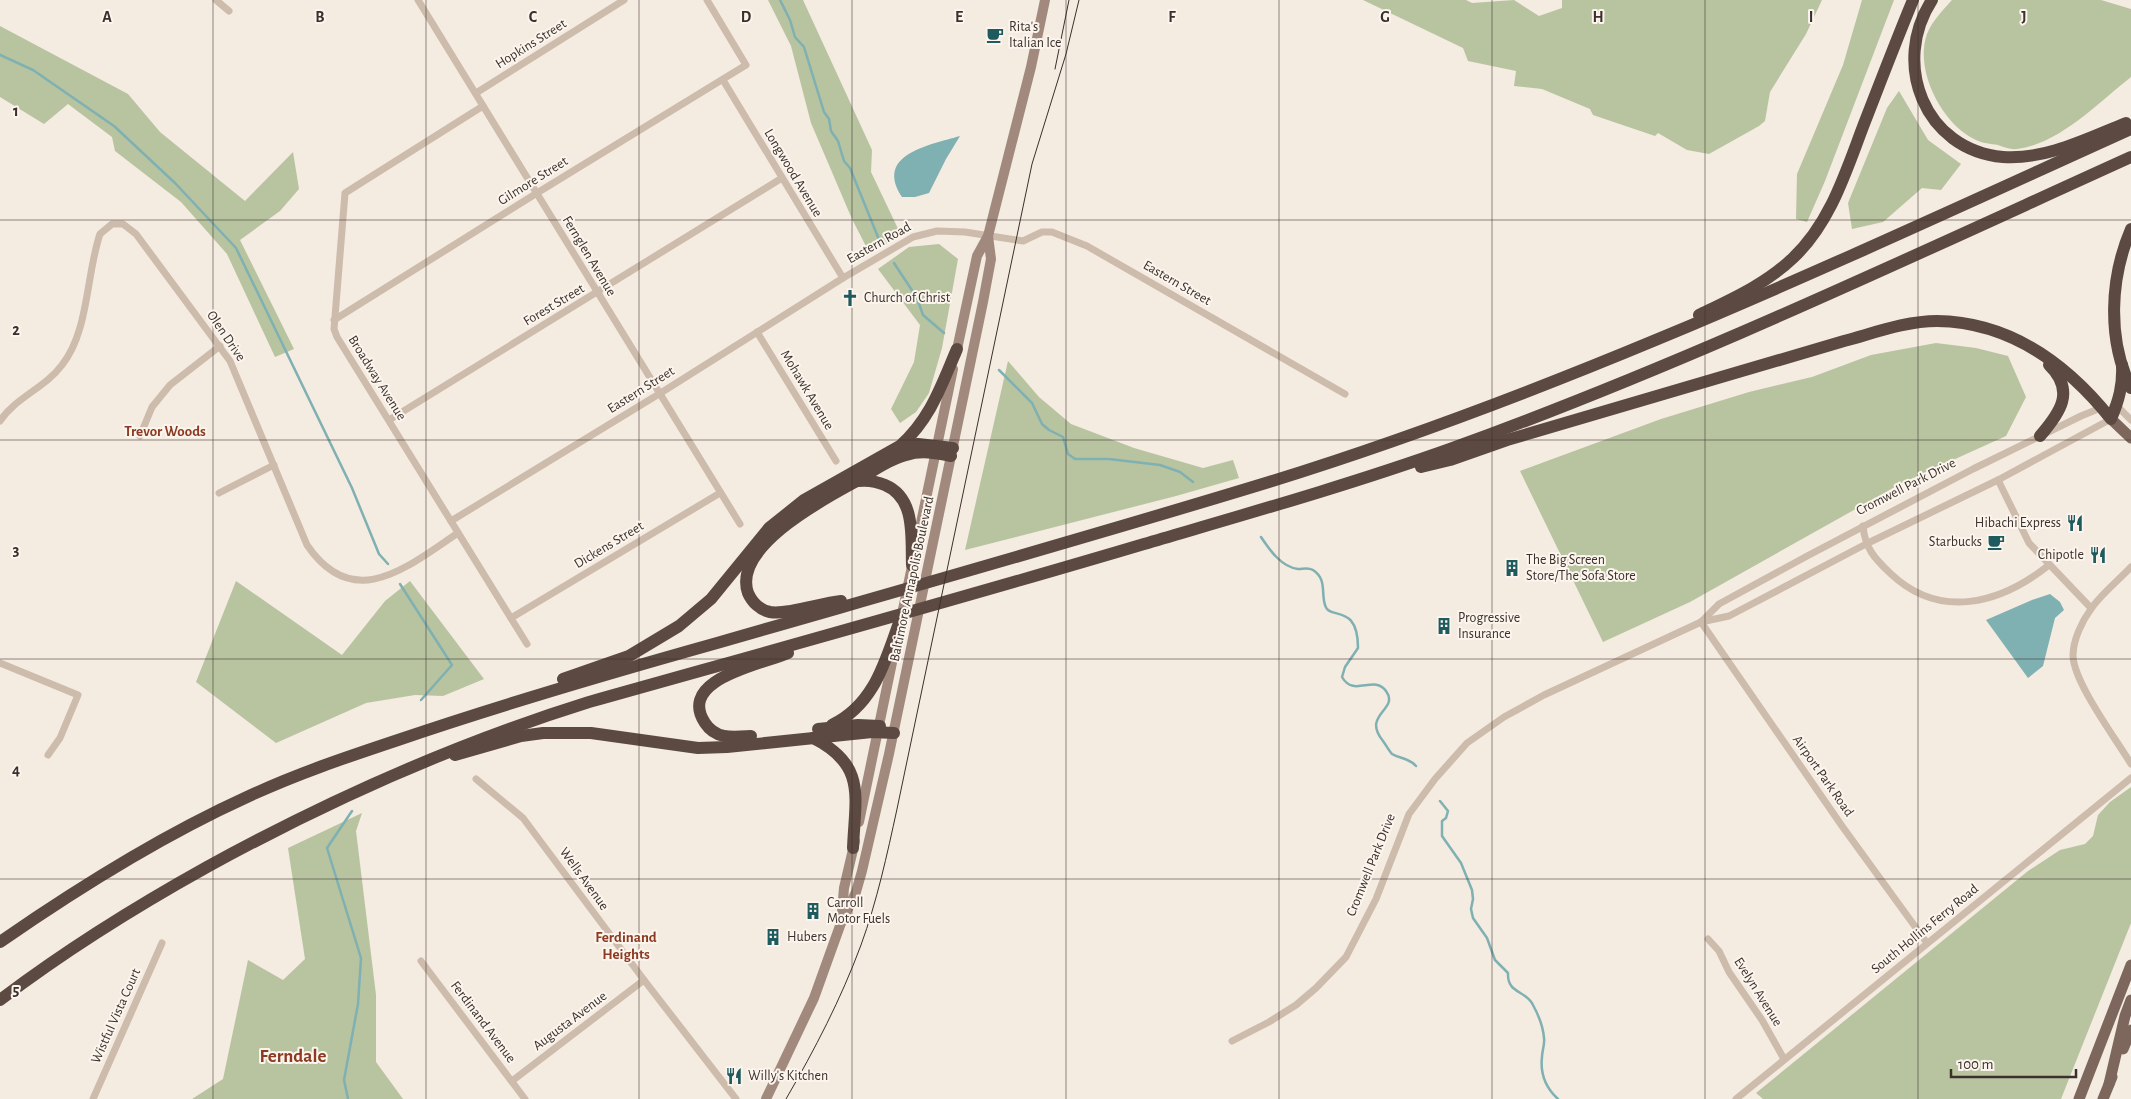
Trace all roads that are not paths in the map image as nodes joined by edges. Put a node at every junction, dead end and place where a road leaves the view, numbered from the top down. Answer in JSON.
{"nodes":[{"id":1,"x":216,"y":0,"type":"edge"},
{"id":2,"x":418,"y":0,"type":"edge"},
{"id":3,"x":624,"y":0,"type":"edge"},
{"id":4,"x":707,"y":0,"type":"edge"},
{"id":5,"x":1046,"y":0,"type":"edge"},
{"id":6,"x":1932,"y":0,"type":"edge"},
{"id":7,"x":1913,"y":1,"type":"edge"},
{"id":8,"x":229,"y":11,"type":"dead end"},
{"id":9,"x":723,"y":80,"type":"junction"},
{"id":10,"x":476,"y":93,"type":"junction"},
{"id":11,"x":483,"y":106,"type":"junction"},
{"id":12,"x":2131,"y":121,"type":"edge"},
{"id":13,"x":2131,"y":129,"type":"edge"},
{"id":14,"x":2131,"y":157,"type":"edge"},
{"id":15,"x":782,"y":178,"type":"junction"},
{"id":16,"x":537,"y":193,"type":"junction"},
{"id":17,"x":2131,"y":229,"type":"edge"},
{"id":18,"x":988,"y":236,"type":"junction"},
{"id":19,"x":843,"y":278,"type":"junction"},
{"id":20,"x":597,"y":294,"type":"junction"},
{"id":21,"x":334,"y":320,"type":"junction"},
{"id":22,"x":757,"y":332,"type":"junction"},
{"id":23,"x":2028,"y":344,"type":"junction"},
{"id":24,"x":220,"y":346,"type":"junction"},
{"id":25,"x":957,"y":349,"type":"junction"},
{"id":26,"x":2122,"y":364,"type":"junction"},
{"id":27,"x":1583,"y":371,"type":"junction"},
{"id":28,"x":2131,"y":388,"type":"edge"},
{"id":29,"x":659,"y":394,"type":"junction"},
{"id":30,"x":1345,"y":394,"type":"dead end"},
{"id":31,"x":2117,"y":406,"type":"junction"},
{"id":32,"x":2102,"y":407,"type":"junction"},
{"id":33,"x":2112,"y":419,"type":"junction"},
{"id":34,"x":389,"y":420,"type":"junction"},
{"id":35,"x":2131,"y":420,"type":"edge"},
{"id":36,"x":0,"y":421,"type":"edge"},
{"id":37,"x":140,"y":436,"type":"dead end"},
{"id":38,"x":2040,"y":436,"type":"junction"},
{"id":39,"x":2131,"y":438,"type":"edge"},
{"id":40,"x":898,"y":447,"type":"junction"},
{"id":41,"x":936,"y":449,"type":"junction"},
{"id":42,"x":952,"y":452,"type":"junction"},
{"id":43,"x":836,"y":461,"type":"dead end"},
{"id":44,"x":274,"y":465,"type":"junction"},
{"id":45,"x":1362,"y":480,"type":"junction"},
{"id":46,"x":1998,"y":480,"type":"junction"},
{"id":47,"x":855,"y":482,"type":"junction"},
{"id":48,"x":219,"y":493,"type":"dead end"},
{"id":49,"x":720,"y":493,"type":"junction"},
{"id":50,"x":451,"y":521,"type":"junction"},
{"id":51,"x":740,"y":524,"type":"dead end"},
{"id":52,"x":1863,"y":526,"type":"junction"},
{"id":53,"x":458,"y":533,"type":"junction"},
{"id":54,"x":1866,"y":544,"type":"junction"},
{"id":55,"x":912,"y":565,"type":"junction"},
{"id":56,"x":2049,"y":565,"type":"junction"},
{"id":57,"x":2131,"y":567,"type":"edge"},
{"id":58,"x":874,"y":598,"type":"junction"},
{"id":59,"x":2091,"y":608,"type":"junction"},
{"id":60,"x":510,"y":618,"type":"junction"},
{"id":61,"x":900,"y":620,"type":"junction"},
{"id":62,"x":1701,"y":622,"type":"junction"},
{"id":63,"x":836,"y":633,"type":"junction"},
{"id":64,"x":527,"y":644,"type":"dead end"},
{"id":65,"x":0,"y":663,"type":"edge"},
{"id":66,"x":504,"y":705,"type":"junction"},
{"id":67,"x":826,"y":728,"type":"junction"},
{"id":68,"x":879,"y":729,"type":"junction"},
{"id":69,"x":894,"y":730,"type":"junction"},
{"id":70,"x":813,"y":738,"type":"junction"},
{"id":71,"x":48,"y":755,"type":"dead end"},
{"id":72,"x":416,"y":764,"type":"junction"},
{"id":73,"x":2131,"y":764,"type":"edge"},
{"id":74,"x":2131,"y":778,"type":"edge"},
{"id":75,"x":476,"y":779,"type":"dead end"},
{"id":76,"x":853,"y":848,"type":"junction"},
{"id":77,"x":841,"y":923,"type":"junction"},
{"id":78,"x":1708,"y":939,"type":"dead end"},
{"id":79,"x":0,"y":942,"type":"edge"},
{"id":80,"x":162,"y":943,"type":"dead end"},
{"id":81,"x":1927,"y":943,"type":"junction"},
{"id":82,"x":421,"y":961,"type":"dead end"},
{"id":83,"x":2131,"y":965,"type":"edge"},
{"id":84,"x":644,"y":980,"type":"junction"},
{"id":85,"x":0,"y":1000,"type":"edge"},
{"id":86,"x":2131,"y":1000,"type":"edge"},
{"id":87,"x":2131,"y":1030,"type":"edge"},
{"id":88,"x":1232,"y":1041,"type":"dead end"},
{"id":89,"x":1784,"y":1059,"type":"junction"},
{"id":90,"x":512,"y":1081,"type":"junction"},
{"id":91,"x":2109,"y":1084,"type":"junction"},
{"id":92,"x":93,"y":1099,"type":"edge"},
{"id":93,"x":525,"y":1099,"type":"edge"},
{"id":94,"x":736,"y":1099,"type":"edge"},
{"id":95,"x":766,"y":1099,"type":"edge"},
{"id":96,"x":1736,"y":1099,"type":"edge"},
{"id":97,"x":2079,"y":1099,"type":"edge"},
{"id":98,"x":2103,"y":1099,"type":"edge"}],
"edges":[{"from":1,"to":8,"type":"street"},
{"from":2,"to":10,"type":"street","name":"Fernglen Avenue"},
{"from":3,"to":10,"type":"street","name":"Hopkins Street"},
{"from":4,"to":9,"type":"street","name":"Gilmore Street"},
{"from":5,"to":18,"type":"main road","name":"Baltimore Annapolis Boulevard"},
{"from":6,"to":12,"type":"highway"},
{"from":7,"to":27,"type":"highway"},
{"from":9,"to":15,"type":"street","name":"Longwood Avenue"},
{"from":9,"to":16,"type":"street","name":"Gilmore Street"},
{"from":10,"to":11,"type":"street","name":"Fernglen Avenue"},
{"from":11,"to":16,"type":"street","name":"Fernglen Avenue"},
{"from":11,"to":21,"type":"street","name":"Broadway Avenue"},
{"from":13,"to":27,"type":"highway"},
{"from":14,"to":45,"type":"highway"},
{"from":15,"to":19,"type":"street","name":"Longwood Avenue"},
{"from":15,"to":20,"type":"street","name":"Forest Street"},
{"from":16,"to":20,"type":"street","name":"Fernglen Avenue"},
{"from":16,"to":21,"type":"street","name":"Gilmore Street"},
{"from":17,"to":26,"type":"highway"},
{"from":18,"to":19,"type":"street","name":"Eastern Road"},
{"from":18,"to":25,"type":"main road","name":"Baltimore Annapolis Boulevard"},
{"from":18,"to":30,"type":"street","name":"Eastern Street"},
{"from":18,"to":42,"type":"main road","name":"Baltimore Annapolis Boulevard"},
{"from":19,"to":22,"type":"street","name":"Eastern Street"},
{"from":20,"to":29,"type":"street","name":"Fernglen Avenue"},
{"from":20,"to":34,"type":"street","name":"Forest Street"},
{"from":21,"to":34,"type":"street","name":"Broadway Avenue"},
{"from":22,"to":29,"type":"street","name":"Eastern Street"},
{"from":22,"to":43,"type":"street","name":"Mohawk Avenue"},
{"from":23,"to":32,"type":"highway"},
{"from":23,"to":38,"type":"highway"},
{"from":23,"to":45,"type":"highway"},
{"from":24,"to":36,"type":"street","name":"Olen Drive"},
{"from":24,"to":37,"type":"street"},
{"from":24,"to":44,"type":"street","name":"Olen Drive"},
{"from":25,"to":40,"type":"highway"},
{"from":25,"to":41,"type":"main road","name":"Baltimore Annapolis Boulevard"},
{"from":26,"to":28,"type":"highway"},
{"from":26,"to":31,"type":"highway"},
{"from":27,"to":58,"type":"highway"},
{"from":29,"to":49,"type":"street","name":"Fernglen Avenue"},
{"from":29,"to":50,"type":"street","name":"Eastern Street"},
{"from":31,"to":32,"type":"street","name":"Cromwell Park Drive"},
{"from":31,"to":33,"type":"highway"},
{"from":31,"to":35,"type":"street"},
{"from":32,"to":33,"type":"highway"},
{"from":32,"to":38,"type":"street","name":"Cromwell Park Drive"},
{"from":33,"to":39,"type":"main road"},
{"from":33,"to":46,"type":"street","name":"Cromwell Park Drive"},
{"from":34,"to":50,"type":"street","name":"Broadway Avenue"},
{"from":38,"to":52,"type":"street","name":"Cromwell Park Drive"},
{"from":40,"to":41,"type":"highway"},
{"from":40,"to":66,"type":"highway"},
{"from":41,"to":42,"type":"highway"},
{"from":41,"to":47,"type":"highway"},
{"from":41,"to":55,"type":"main road","name":"Baltimore Annapolis Boulevard"},
{"from":42,"to":69,"type":"main road","name":"Baltimore Annapolis Boulevard"},
{"from":44,"to":48,"type":"street"},
{"from":44,"to":53,"type":"street","name":"Olen Drive"},
{"from":45,"to":63,"type":"highway"},
{"from":46,"to":54,"type":"street","name":"Cromwell Park Drive"},
{"from":46,"to":56,"type":"street"},
{"from":47,"to":55,"type":"highway"},
{"from":47,"to":58,"type":"highway"},
{"from":49,"to":51,"type":"street","name":"Fernglen Avenue"},
{"from":49,"to":60,"type":"street","name":"Dickens Street"},
{"from":50,"to":53,"type":"street","name":"Broadway Avenue"},
{"from":52,"to":54,"type":"street"},
{"from":52,"to":62,"type":"street","name":"Cromwell Park Drive"},
{"from":53,"to":60,"type":"street","name":"Broadway Avenue"},
{"from":54,"to":56,"type":"street"},
{"from":54,"to":62,"type":"street","name":"Cromwell Park Drive"},
{"from":55,"to":61,"type":"main road","name":"Baltimore Annapolis Boulevard"},
{"from":56,"to":59,"type":"street"},
{"from":57,"to":59,"type":"street"},
{"from":58,"to":66,"type":"highway"},
{"from":59,"to":73,"type":"street"},
{"from":60,"to":64,"type":"street","name":"Broadway Avenue"},
{"from":61,"to":67,"type":"highway"},
{"from":61,"to":68,"type":"main road","name":"Baltimore Annapolis Boulevard"},
{"from":62,"to":81,"type":"street","name":"Airport Park Road"},
{"from":62,"to":88,"type":"street","name":"Cromwell Park Drive"},
{"from":63,"to":67,"type":"highway"},
{"from":63,"to":72,"type":"highway"},
{"from":65,"to":71,"type":"street"},
{"from":66,"to":79,"type":"highway"},
{"from":67,"to":68,"type":"highway"},
{"from":68,"to":69,"type":"highway"},
{"from":68,"to":70,"type":"highway"},
{"from":68,"to":76,"type":"main road","name":"Baltimore Annapolis Boulevard"},
{"from":69,"to":77,"type":"main road","name":"Baltimore Annapolis Boulevard"},
{"from":70,"to":72,"type":"highway"},
{"from":70,"to":76,"type":"highway"},
{"from":72,"to":85,"type":"highway"},
{"from":74,"to":81,"type":"street","name":"South Hollins Ferry Road"},
{"from":75,"to":84,"type":"street","name":"Wells Avenue"},
{"from":76,"to":77,"type":"main road","name":"Baltimore Annapolis Boulevard"},
{"from":77,"to":95,"type":"main road","name":"Baltimore Annapolis Boulevard"},
{"from":78,"to":89,"type":"street","name":"Evelyn Avenue"},
{"from":80,"to":92,"type":"street","name":"Wistful Vista Court"},
{"from":81,"to":89,"type":"street","name":"South Hollins Ferry Road"},
{"from":82,"to":90,"type":"street","name":"Ferdinand Avenue"},
{"from":83,"to":97,"type":"main road"},
{"from":84,"to":90,"type":"street","name":"Augusta Avenue"},
{"from":84,"to":94,"type":"street","name":"Wells Avenue"},
{"from":86,"to":91,"type":"main road"},
{"from":87,"to":91,"type":"main road"},
{"from":89,"to":96,"type":"street","name":"South Hollins Ferry Road"},
{"from":90,"to":93,"type":"street","name":"Ferdinand Avenue"},
{"from":91,"to":98,"type":"main road"}]}
